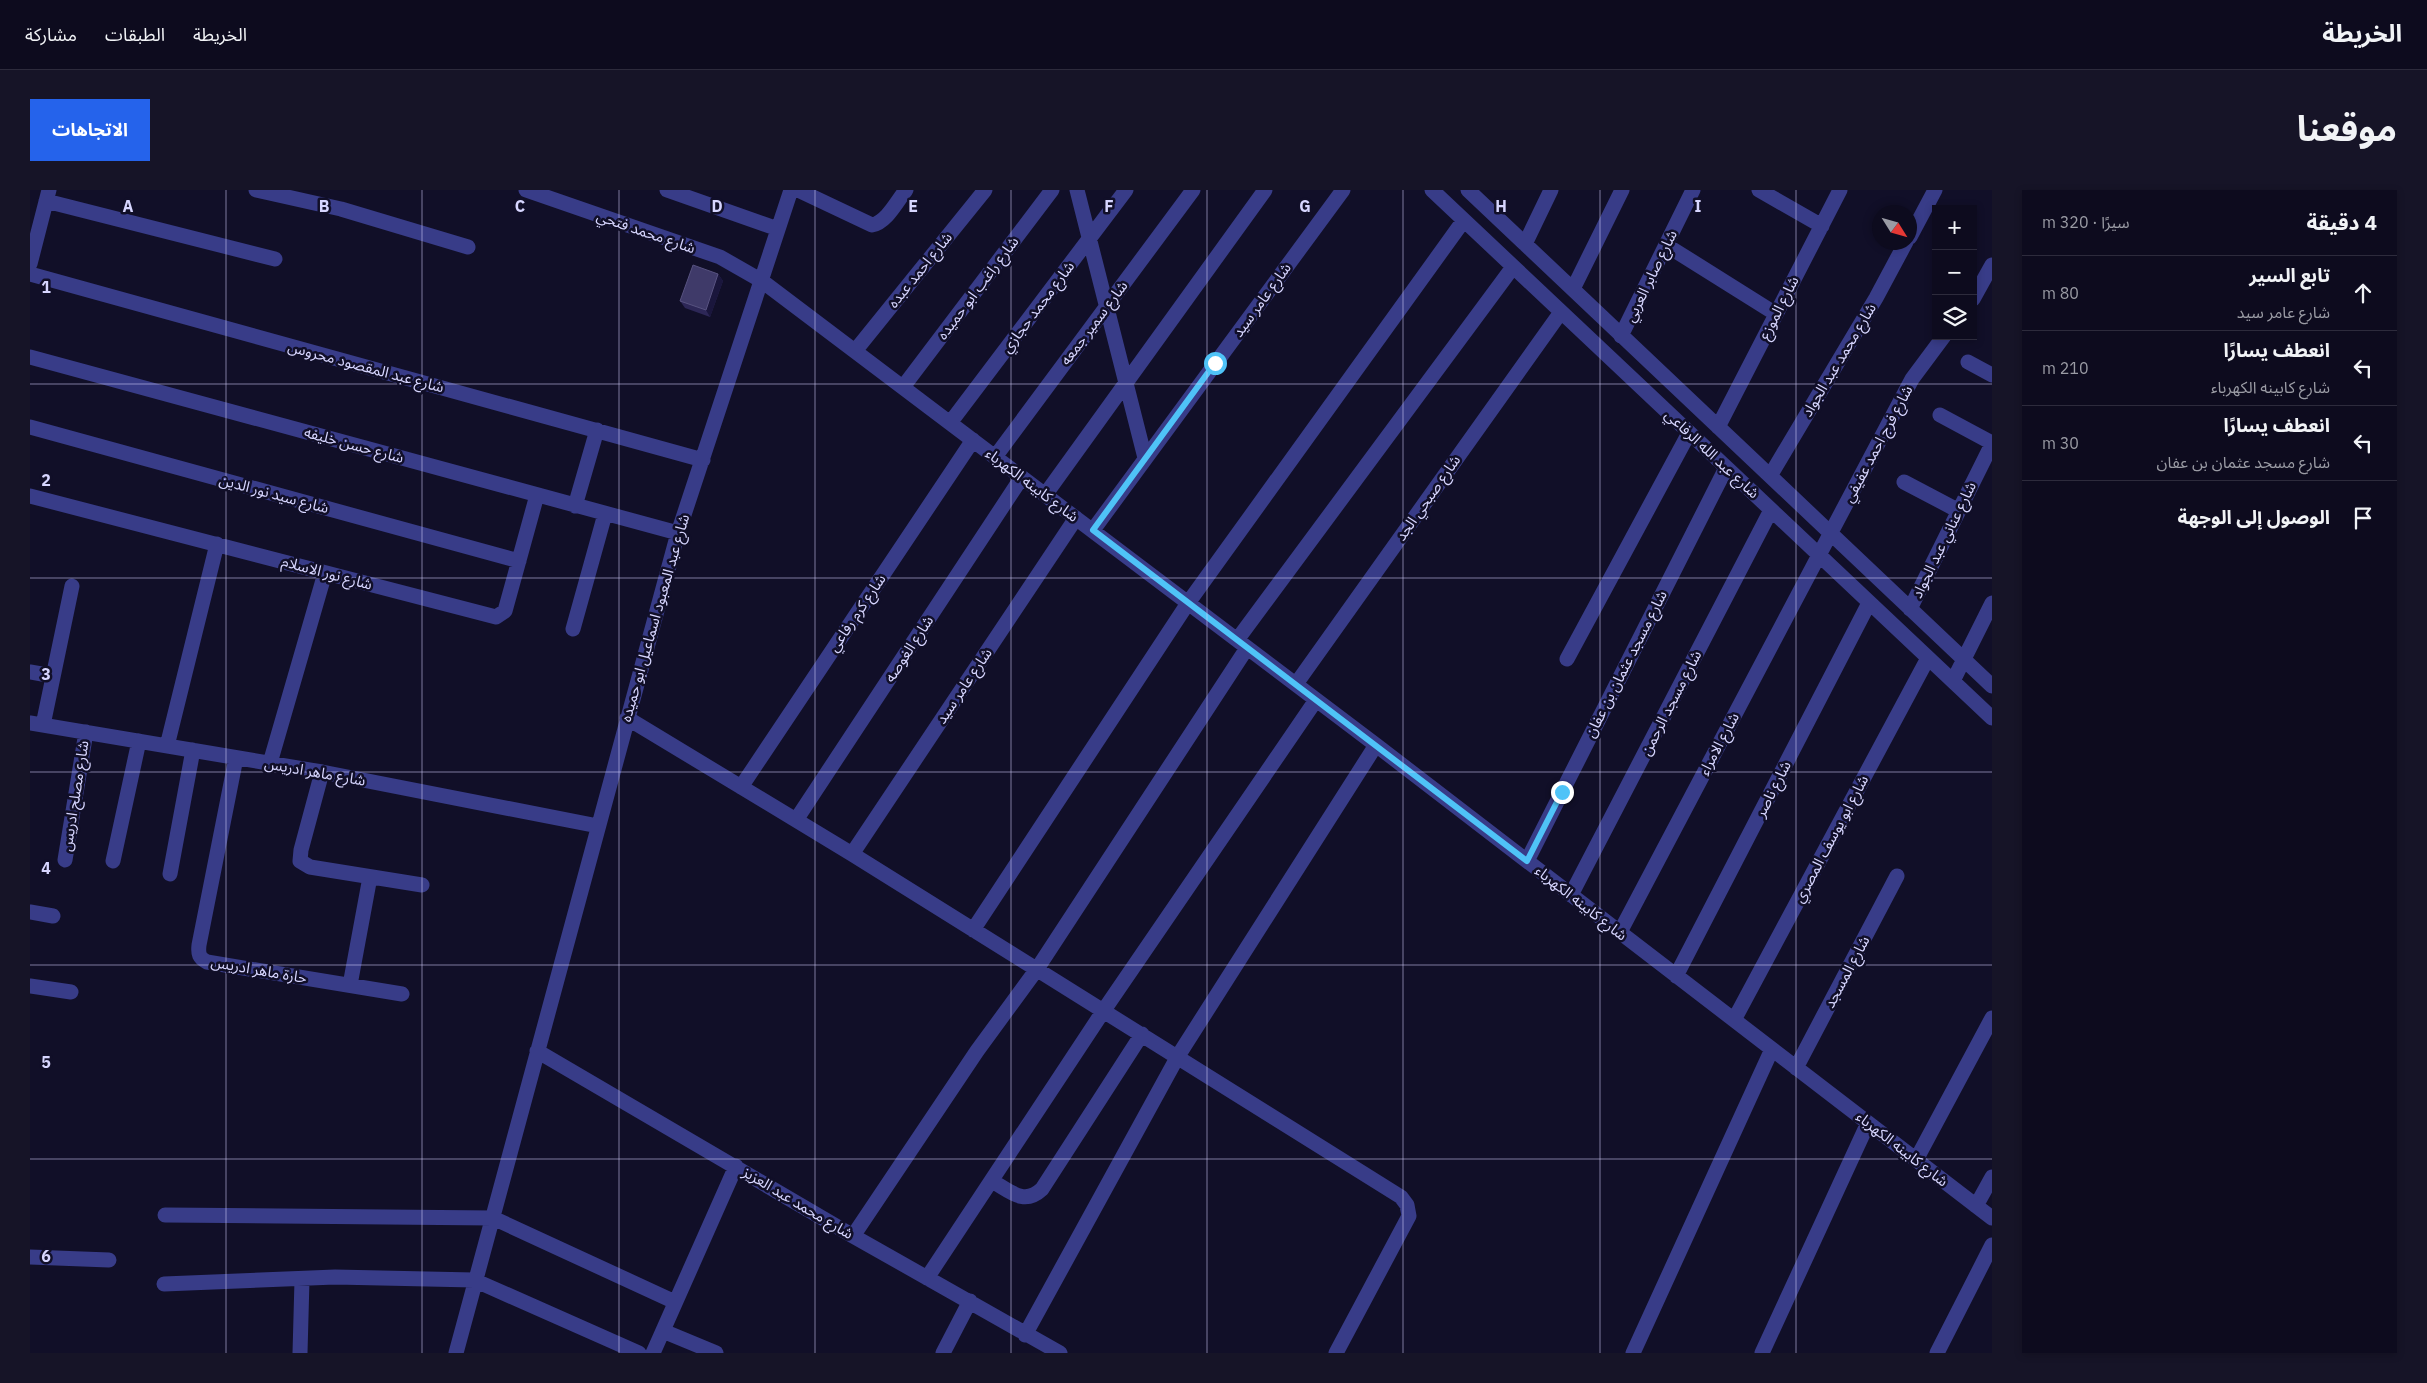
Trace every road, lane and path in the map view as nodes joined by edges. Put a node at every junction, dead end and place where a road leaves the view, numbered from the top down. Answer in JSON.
{"nodes":[{"id":1,"x":256,"y":190,"type":"edge"},
{"id":2,"x":526,"y":190,"type":"edge"},
{"id":3,"x":667,"y":190,"type":"edge"},
{"id":4,"x":790,"y":190,"type":"edge"},
{"id":5,"x":798,"y":190,"type":"edge"},
{"id":6,"x":906,"y":190,"type":"edge"},
{"id":7,"x":984,"y":190,"type":"edge"},
{"id":8,"x":1052,"y":190,"type":"edge"},
{"id":9,"x":1077,"y":190,"type":"edge"},
{"id":10,"x":1126,"y":190,"type":"edge"},
{"id":11,"x":1194,"y":190,"type":"edge"},
{"id":12,"x":1265,"y":190,"type":"edge"},
{"id":13,"x":1343,"y":190,"type":"edge"},
{"id":14,"x":1432,"y":190,"type":"edge"},
{"id":15,"x":1551,"y":190,"type":"edge"},
{"id":16,"x":1622,"y":190,"type":"edge"},
{"id":17,"x":1693,"y":190,"type":"edge"},
{"id":18,"x":1759,"y":190,"type":"edge"},
{"id":19,"x":1840,"y":190,"type":"edge"},
{"id":20,"x":1935,"y":190,"type":"edge"},
{"id":21,"x":1471,"y":191,"type":"edge"},
{"id":22,"x":48,"y":195,"type":"edge"},
{"id":23,"x":1464,"y":220,"type":"junction"},
{"id":24,"x":1917,"y":224,"type":"edge"},
{"id":25,"x":1822,"y":226,"type":"junction"},
{"id":26,"x":778,"y":229,"type":"junction"},
{"id":27,"x":1090,"y":238,"type":"junction"},
{"id":28,"x":1525,"y":244,"type":"junction"},
{"id":29,"x":1666,"y":245,"type":"junction"},
{"id":30,"x":468,"y":247,"type":"dead end"},
{"id":31,"x":1902,"y":250,"type":"edge"},
{"id":32,"x":276,"y":259,"type":"dead end"},
{"id":33,"x":30,"y":264,"type":"edge"},
{"id":34,"x":1992,"y":265,"type":"edge"},
{"id":35,"x":1513,"y":266,"type":"junction"},
{"id":36,"x":30,"y":274,"type":"edge"},
{"id":37,"x":762,"y":281,"type":"junction"},
{"id":38,"x":1573,"y":289,"type":"junction"},
{"id":39,"x":1975,"y":295,"type":"edge"},
{"id":40,"x":1107,"y":306,"type":"junction"},
{"id":41,"x":1561,"y":312,"type":"junction"},
{"id":42,"x":1776,"y":314,"type":"junction"},
{"id":43,"x":1622,"y":336,"type":"junction"},
{"id":44,"x":1941,"y":340,"type":"edge"},
{"id":45,"x":855,"y":351,"type":"junction"},
{"id":46,"x":30,"y":357,"type":"edge"},
{"id":47,"x":1968,"y":362,"type":"dead end"},
{"id":48,"x":1992,"y":375,"type":"edge"},
{"id":49,"x":1126,"y":383,"type":"junction"},
{"id":50,"x":903,"y":387,"type":"junction"},
{"id":51,"x":1940,"y":414,"type":"dead end"},
{"id":52,"x":950,"y":423,"type":"junction"},
{"id":53,"x":30,"y":427,"type":"edge"},
{"id":54,"x":1718,"y":427,"type":"junction"},
{"id":55,"x":597,"y":430,"type":"junction"},
{"id":56,"x":1689,"y":433,"type":"junction"},
{"id":57,"x":973,"y":440,"type":"junction"},
{"id":58,"x":1992,"y":443,"type":"edge"},
{"id":59,"x":995,"y":457,"type":"junction"},
{"id":60,"x":1145,"y":458,"type":"junction"},
{"id":61,"x":702,"y":460,"type":"junction"},
{"id":62,"x":1726,"y":468,"type":"junction"},
{"id":63,"x":1770,"y":476,"type":"junction"},
{"id":64,"x":1022,"y":477,"type":"junction"},
{"id":65,"x":1904,"y":482,"type":"dead end"},
{"id":66,"x":537,"y":495,"type":"junction"},
{"id":67,"x":1045,"y":495,"type":"junction"},
{"id":68,"x":30,"y":496,"type":"edge"},
{"id":69,"x":575,"y":506,"type":"junction"},
{"id":70,"x":1771,"y":510,"type":"junction"},
{"id":71,"x":1958,"y":511,"type":"junction"},
{"id":72,"x":605,"y":514,"type":"junction"},
{"id":73,"x":1076,"y":518,"type":"junction"},
{"id":74,"x":1093,"y":530,"type":"junction"},
{"id":75,"x":678,"y":533,"type":"junction"},
{"id":76,"x":1831,"y":534,"type":"junction"},
{"id":77,"x":217,"y":544,"type":"junction"},
{"id":78,"x":1819,"y":555,"type":"junction"},
{"id":79,"x":519,"y":561,"type":"junction"},
{"id":80,"x":325,"y":573,"type":"junction"},
{"id":81,"x":72,"y":586,"type":"dead end"},
{"id":82,"x":1188,"y":603,"type":"junction"},
{"id":83,"x":1869,"y":603,"type":"junction"},
{"id":84,"x":1992,"y":603,"type":"edge"},
{"id":85,"x":1910,"y":609,"type":"junction"},
{"id":86,"x":572,"y":629,"type":"dead end"},
{"id":87,"x":1242,"y":644,"type":"junction"},
{"id":88,"x":1928,"y":658,"type":"junction"},
{"id":89,"x":1567,"y":659,"type":"dead end"},
{"id":90,"x":1964,"y":660,"type":"junction"},
{"id":91,"x":30,"y":672,"type":"edge"},
{"id":92,"x":53,"y":676,"type":"junction"},
{"id":93,"x":1952,"y":681,"type":"junction"},
{"id":94,"x":1296,"y":684,"type":"junction"},
{"id":95,"x":1992,"y":686,"type":"edge"},
{"id":96,"x":1316,"y":700,"type":"junction"},
{"id":97,"x":627,"y":718,"type":"junction"},
{"id":98,"x":1992,"y":718,"type":"edge"},
{"id":99,"x":37,"y":724,"type":"edge"},
{"id":100,"x":86,"y":732,"type":"junction"},
{"id":101,"x":139,"y":741,"type":"junction"},
{"id":102,"x":1376,"y":745,"type":"junction"},
{"id":103,"x":167,"y":746,"type":"junction"},
{"id":104,"x":192,"y":750,"type":"junction"},
{"id":105,"x":236,"y":758,"type":"junction"},
{"id":106,"x":270,"y":763,"type":"junction"},
{"id":107,"x":322,"y":772,"type":"junction"},
{"id":108,"x":741,"y":787,"type":"junction"},
{"id":109,"x":796,"y":820,"type":"junction"},
{"id":110,"x":598,"y":826,"type":"junction"},
{"id":111,"x":852,"y":854,"type":"junction"},
{"id":112,"x":65,"y":860,"type":"dead end"},
{"id":113,"x":113,"y":861,"type":"dead end"},
{"id":114,"x":1527,"y":861,"type":"junction"},
{"id":115,"x":170,"y":874,"type":"dead end"},
{"id":116,"x":1897,"y":876,"type":"dead end"},
{"id":117,"x":370,"y":877,"type":"junction"},
{"id":118,"x":422,"y":886,"type":"dead end"},
{"id":119,"x":1571,"y":895,"type":"junction"},
{"id":120,"x":30,"y":912,"type":"edge"},
{"id":121,"x":53,"y":916,"type":"dead end"},
{"id":122,"x":973,"y":930,"type":"junction"},
{"id":123,"x":1620,"y":932,"type":"junction"},
{"id":124,"x":1037,"y":969,"type":"junction"},
{"id":125,"x":1676,"y":976,"type":"junction"},
{"id":126,"x":350,"y":985,"type":"junction"},
{"id":127,"x":30,"y":986,"type":"edge"},
{"id":128,"x":71,"y":992,"type":"dead end"},
{"id":129,"x":402,"y":994,"type":"dead end"},
{"id":130,"x":1104,"y":1010,"type":"junction"},
{"id":131,"x":1992,"y":1018,"type":"edge"},
{"id":132,"x":1734,"y":1020,"type":"junction"},
{"id":133,"x":1142,"y":1034,"type":"junction"},
{"id":134,"x":1772,"y":1049,"type":"junction"},
{"id":135,"x":537,"y":1051,"type":"junction"},
{"id":136,"x":1178,"y":1056,"type":"junction"},
{"id":137,"x":1796,"y":1068,"type":"junction"},
{"id":138,"x":1868,"y":1123,"type":"junction"},
{"id":139,"x":1916,"y":1160,"type":"junction"},
{"id":140,"x":736,"y":1166,"type":"junction"},
{"id":141,"x":1992,"y":1177,"type":"edge"},
{"id":142,"x":992,"y":1181,"type":"junction"},
{"id":143,"x":1976,"y":1206,"type":"junction"},
{"id":144,"x":165,"y":1215,"type":"dead end"},
{"id":145,"x":493,"y":1218,"type":"junction"},
{"id":146,"x":1992,"y":1218,"type":"edge"},
{"id":147,"x":853,"y":1236,"type":"junction"},
{"id":148,"x":1992,"y":1245,"type":"edge"},
{"id":149,"x":30,"y":1256,"type":"edge"},
{"id":150,"x":109,"y":1260,"type":"dead end"},
{"id":151,"x":927,"y":1278,"type":"junction"},
{"id":152,"x":302,"y":1280,"type":"junction"},
{"id":153,"x":474,"y":1280,"type":"junction"},
{"id":154,"x":164,"y":1284,"type":"dead end"},
{"id":155,"x":970,"y":1301,"type":"junction"},
{"id":156,"x":675,"y":1302,"type":"junction"},
{"id":157,"x":663,"y":1331,"type":"junction"},
{"id":158,"x":1025,"y":1335,"type":"junction"},
{"id":159,"x":300,"y":1353,"type":"edge"},
{"id":160,"x":456,"y":1353,"type":"edge"},
{"id":161,"x":639,"y":1353,"type":"edge"},
{"id":162,"x":653,"y":1353,"type":"edge"},
{"id":163,"x":716,"y":1353,"type":"edge"},
{"id":164,"x":943,"y":1353,"type":"edge"},
{"id":165,"x":1060,"y":1353,"type":"edge"},
{"id":166,"x":1336,"y":1353,"type":"edge"},
{"id":167,"x":1633,"y":1353,"type":"edge"},
{"id":168,"x":1762,"y":1353,"type":"edge"},
{"id":169,"x":1937,"y":1353,"type":"edge"}],
"edges":[{"from":1,"to":30,"type":"street"},
{"from":2,"to":37,"type":"street","name":"شارع محمد فتحي"},
{"from":3,"to":26,"type":"street"},
{"from":4,"to":26,"type":"street","name":"شارع عبد المعبود اسماعيل ابو حميده"},
{"from":5,"to":6,"type":"street"},
{"from":7,"to":45,"type":"street","name":"شارع احمد عبده"},
{"from":8,"to":50,"type":"street","name":"شارع راغب ابو حميده"},
{"from":9,"to":27,"type":"street"},
{"from":10,"to":27,"type":"street","name":"شارع محمد حجازي"},
{"from":11,"to":40,"type":"street","name":"شارع سمير جمعه"},
{"from":12,"to":49,"type":"street"},
{"from":13,"to":60,"type":"street","name":"شارع عامر سيد"},
{"from":14,"to":23,"type":"street","name":"شارع عبد الله الرفاعي"},
{"from":15,"to":28,"type":"street"},
{"from":16,"to":38,"type":"street"},
{"from":17,"to":29,"type":"street","name":"شارع صابر العربي"},
{"from":18,"to":25,"type":"street"},
{"from":19,"to":25,"type":"street","name":"شارع الموزع"},
{"from":20,"to":24,"type":"street"},
{"from":21,"to":28,"type":"street","name":"شارع عبد الله الرفاعي"},
{"from":22,"to":32,"type":"street"},
{"from":22,"to":33,"type":"street"},
{"from":23,"to":35,"type":"street","name":"شارع عبد الله الرفاعي"},
{"from":23,"to":82,"type":"street"},
{"from":25,"to":42,"type":"street","name":"شارع الموزع"},
{"from":26,"to":37,"type":"street","name":"شارع عبد المعبود اسماعيل ابو حميده"},
{"from":27,"to":40,"type":"street"},
{"from":27,"to":52,"type":"street","name":"شارع محمد حجازي"},
{"from":28,"to":38,"type":"street","name":"شارع عبد الله الرفاعي"},
{"from":29,"to":42,"type":"street"},
{"from":29,"to":43,"type":"street","name":"شارع صابر العربي"},
{"from":31,"to":63,"type":"street","name":"شارع محمد عبد الجواد"},
{"from":34,"to":39,"type":"street"},
{"from":35,"to":41,"type":"street","name":"شارع عبد الله الرفاعي"},
{"from":35,"to":87,"type":"street"},
{"from":36,"to":55,"type":"street","name":"شارع عبد المقصود محروس"},
{"from":37,"to":45,"type":"street","name":"شارع كابينه الكهرباء"},
{"from":37,"to":61,"type":"street","name":"شارع عبد المعبود اسماعيل ابو حميده"},
{"from":38,"to":43,"type":"street","name":"شارع عبد الله الرفاعي"},
{"from":40,"to":49,"type":"street"},
{"from":40,"to":59,"type":"street","name":"شارع سمير جمعه"},
{"from":41,"to":56,"type":"street","name":"شارع عبد الله الرفاعي"},
{"from":41,"to":94,"type":"street","name":"شارع صبحي الجد"},
{"from":42,"to":54,"type":"street","name":"شارع الموزع"},
{"from":43,"to":54,"type":"street","name":"شارع عبد الله الرفاعي"},
{"from":44,"to":76,"type":"street","name":"شارع فرج احمد عفيفي"},
{"from":45,"to":50,"type":"street","name":"شارع كابينه الكهرباء"},
{"from":46,"to":66,"type":"street","name":"شارع حسن خليفه"},
{"from":47,"to":48,"type":"street"},
{"from":49,"to":60,"type":"street"},
{"from":49,"to":67,"type":"street"},
{"from":50,"to":52,"type":"street","name":"شارع كابينه الكهرباء"},
{"from":51,"to":58,"type":"street"},
{"from":52,"to":57,"type":"street","name":"شارع كابينه الكهرباء"},
{"from":53,"to":79,"type":"street","name":"شارع سيد نور الدين"},
{"from":54,"to":63,"type":"street","name":"شارع عبد الله الرفاعي"},
{"from":55,"to":61,"type":"street","name":"شارع عبد المقصود محروس"},
{"from":55,"to":69,"type":"street"},
{"from":56,"to":62,"type":"street","name":"شارع عبد الله الرفاعي"},
{"from":56,"to":89,"type":"street"},
{"from":57,"to":59,"type":"street","name":"شارع كابينه الكهرباء"},
{"from":57,"to":108,"type":"street","name":"شارع كرم رفاعي"},
{"from":58,"to":71,"type":"street","name":"شارع عناني عبد الجواد"},
{"from":59,"to":64,"type":"street","name":"شارع كابينه الكهرباء"},
{"from":60,"to":74,"type":"street","name":"شارع عامر سيد"},
{"from":61,"to":75,"type":"street","name":"شارع عبد المعبود اسماعيل ابو حميده"},
{"from":62,"to":70,"type":"street","name":"شارع عبد الله الرفاعي"},
{"from":62,"to":114,"type":"street","name":"شارع مسجد عثمان بن عفان"},
{"from":63,"to":76,"type":"street","name":"شارع عبد الله الرفاعي"},
{"from":64,"to":67,"type":"street","name":"شارع كابينه الكهرباء"},
{"from":64,"to":109,"type":"street","name":"شارع الغوصه"},
{"from":65,"to":71,"type":"street"},
{"from":66,"to":69,"type":"street","name":"شارع حسن خليفه"},
{"from":66,"to":79,"type":"street","name":"شارع نور الاسلام"},
{"from":67,"to":73,"type":"street","name":"شارع كابينه الكهرباء"},
{"from":68,"to":77,"type":"street","name":"شارع نور الاسلام"},
{"from":69,"to":72,"type":"street","name":"شارع حسن خليفه"},
{"from":70,"to":78,"type":"street","name":"شارع عبد الله الرفاعي"},
{"from":70,"to":119,"type":"street","name":"شارع مسجد الرحمن"},
{"from":71,"to":85,"type":"street","name":"شارع عناني عبد الجواد"},
{"from":72,"to":75,"type":"street","name":"شارع حسن خليفه"},
{"from":72,"to":86,"type":"street"},
{"from":73,"to":74,"type":"street","name":"شارع كابينه الكهرباء"},
{"from":73,"to":111,"type":"street","name":"شارع عامر سيد"},
{"from":74,"to":82,"type":"street","name":"شارع كابينه الكهرباء"},
{"from":75,"to":97,"type":"street","name":"شارع عبد المعبود اسماعيل ابو حميده"},
{"from":76,"to":78,"type":"street","name":"شارع فرج احمد عفيفي"},
{"from":76,"to":85,"type":"street","name":"شارع عبد الله الرفاعي"},
{"from":77,"to":80,"type":"street","name":"شارع نور الاسلام"},
{"from":77,"to":103,"type":"street"},
{"from":78,"to":83,"type":"street","name":"شارع عبد الله الرفاعي"},
{"from":78,"to":123,"type":"street","name":"شارع الامراء"},
{"from":79,"to":80,"type":"street","name":"شارع نور الاسلام"},
{"from":80,"to":106,"type":"street"},
{"from":81,"to":92,"type":"street"},
{"from":82,"to":87,"type":"street","name":"شارع كابينه الكهرباء"},
{"from":82,"to":122,"type":"street"},
{"from":83,"to":88,"type":"street","name":"شارع عبد الله الرفاعي"},
{"from":83,"to":125,"type":"street","name":"شارع ناصر"},
{"from":84,"to":90,"type":"street"},
{"from":85,"to":90,"type":"street","name":"شارع عبد الله الرفاعي"},
{"from":87,"to":94,"type":"street","name":"شارع كابينه الكهرباء"},
{"from":87,"to":124,"type":"street"},
{"from":88,"to":93,"type":"street","name":"شارع عبد الله الرفاعي"},
{"from":88,"to":132,"type":"street","name":"شارع ابو يوسف المصري"},
{"from":90,"to":93,"type":"street"},
{"from":90,"to":95,"type":"street","name":"شارع عبد الله الرفاعي"},
{"from":91,"to":92,"type":"street"},
{"from":92,"to":99,"type":"street"},
{"from":93,"to":98,"type":"street","name":"شارع عبد الله الرفاعي"},
{"from":94,"to":96,"type":"street","name":"شارع كابينه الكهرباء"},
{"from":96,"to":102,"type":"street","name":"شارع كابينه الكهرباء"},
{"from":96,"to":130,"type":"street"},
{"from":97,"to":108,"type":"street"},
{"from":97,"to":110,"type":"street","name":"شارع عبد المعبود اسماعيل ابو حميده"},
{"from":99,"to":100,"type":"street","name":"شارع ماهر ادريس"},
{"from":100,"to":101,"type":"street","name":"شارع ماهر ادريس"},
{"from":100,"to":112,"type":"street","name":"شارع مصلح ادريس"},
{"from":101,"to":103,"type":"street","name":"شارع ماهر ادريس"},
{"from":101,"to":113,"type":"street"},
{"from":102,"to":114,"type":"street","name":"شارع كابينه الكهرباء"},
{"from":102,"to":136,"type":"street"},
{"from":103,"to":104,"type":"street","name":"شارع ماهر ادريس"},
{"from":104,"to":105,"type":"street","name":"شارع ماهر ادريس"},
{"from":104,"to":115,"type":"street"},
{"from":105,"to":106,"type":"street","name":"شارع ماهر ادريس"},
{"from":105,"to":126,"type":"street","name":"حارة ماهر ادريس"},
{"from":106,"to":107,"type":"street","name":"شارع ماهر ادريس"},
{"from":107,"to":110,"type":"street","name":"شارع ماهر ادريس"},
{"from":107,"to":117,"type":"street"},
{"from":108,"to":109,"type":"street"},
{"from":109,"to":111,"type":"street"},
{"from":110,"to":135,"type":"street","name":"شارع عبد المعبود اسماعيل ابو حميده"},
{"from":111,"to":122,"type":"street"},
{"from":114,"to":119,"type":"street","name":"شارع كابينه الكهرباء"},
{"from":116,"to":137,"type":"street","name":"شارع المسجد"},
{"from":117,"to":118,"type":"street"},
{"from":117,"to":126,"type":"street"},
{"from":119,"to":123,"type":"street","name":"شارع كابينه الكهرباء"},
{"from":120,"to":121,"type":"street"},
{"from":122,"to":124,"type":"street"},
{"from":123,"to":125,"type":"street","name":"شارع كابينه الكهرباء"},
{"from":124,"to":130,"type":"street"},
{"from":124,"to":147,"type":"street"},
{"from":125,"to":132,"type":"street","name":"شارع كابينه الكهرباء"},
{"from":126,"to":129,"type":"street","name":"حارة ماهر ادريس"},
{"from":127,"to":128,"type":"street"},
{"from":130,"to":133,"type":"street"},
{"from":130,"to":142,"type":"street"},
{"from":131,"to":139,"type":"street"},
{"from":132,"to":134,"type":"street","name":"شارع كابينه الكهرباء"},
{"from":133,"to":136,"type":"street"},
{"from":133,"to":142,"type":"street"},
{"from":134,"to":137,"type":"street","name":"شارع كابينه الكهرباء"},
{"from":134,"to":167,"type":"street"},
{"from":135,"to":140,"type":"street","name":"شارع محمد عبد العزيز"},
{"from":135,"to":145,"type":"street","name":"شارع عبد المعبود اسماعيل ابو حميده"},
{"from":136,"to":158,"type":"street"},
{"from":136,"to":166,"type":"street"},
{"from":137,"to":138,"type":"street","name":"شارع كابينه الكهرباء"},
{"from":138,"to":139,"type":"street","name":"شارع كابينه الكهرباء"},
{"from":138,"to":168,"type":"street"},
{"from":139,"to":143,"type":"street","name":"شارع كابينه الكهرباء"},
{"from":140,"to":147,"type":"street","name":"شارع محمد عبد العزيز"},
{"from":140,"to":156,"type":"street"},
{"from":141,"to":143,"type":"street"},
{"from":142,"to":151,"type":"street"},
{"from":143,"to":146,"type":"street","name":"شارع كابينه الكهرباء"},
{"from":144,"to":145,"type":"street"},
{"from":145,"to":153,"type":"street","name":"شارع عبد المعبود اسماعيل ابو حميده"},
{"from":145,"to":156,"type":"street"},
{"from":147,"to":151,"type":"street","name":"شارع محمد عبد العزيز"},
{"from":148,"to":169,"type":"street"},
{"from":149,"to":150,"type":"street"},
{"from":151,"to":155,"type":"street","name":"شارع محمد عبد العزيز"},
{"from":152,"to":153,"type":"street"},
{"from":152,"to":154,"type":"street"},
{"from":152,"to":159,"type":"street"},
{"from":153,"to":160,"type":"street","name":"شارع عبد المعبود اسماعيل ابو حميده"},
{"from":153,"to":161,"type":"street"},
{"from":155,"to":158,"type":"street","name":"شارع محمد عبد العزيز"},
{"from":155,"to":164,"type":"street"},
{"from":156,"to":157,"type":"street"},
{"from":157,"to":162,"type":"street"},
{"from":157,"to":163,"type":"street"},
{"from":158,"to":165,"type":"street","name":"شارع محمد عبد العزيز"}]}
